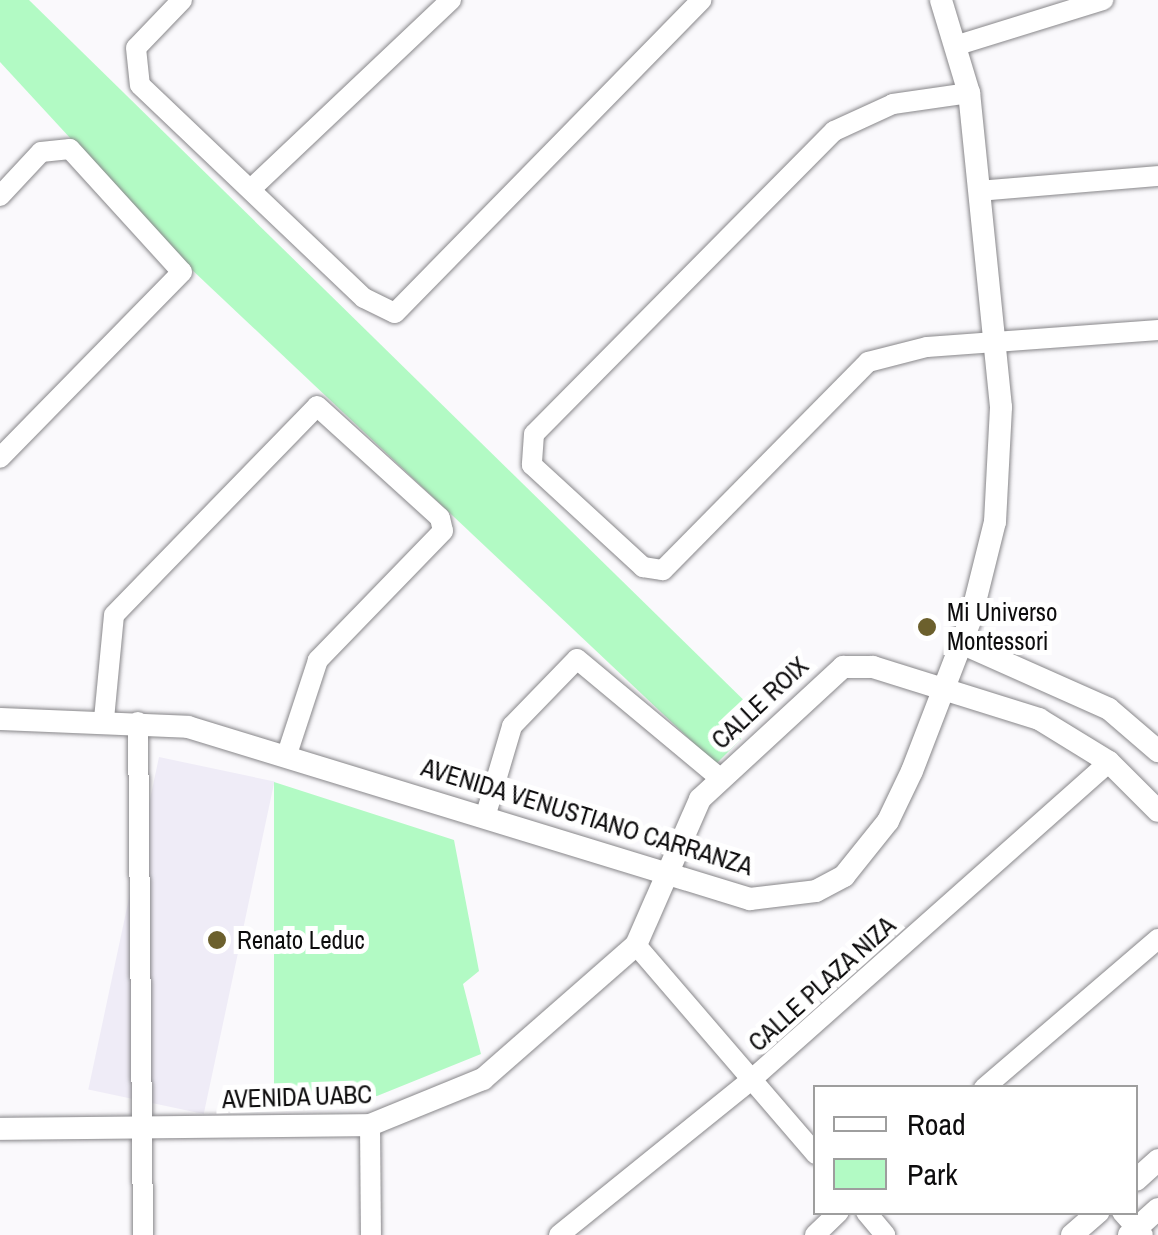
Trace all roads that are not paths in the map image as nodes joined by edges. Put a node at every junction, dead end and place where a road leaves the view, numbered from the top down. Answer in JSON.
{"nodes":[{"id":1,"x":182,"y":0,"type":"edge"},
{"id":2,"x":450,"y":0,"type":"edge"},
{"id":3,"x":702,"y":0,"type":"edge"},
{"id":4,"x":941,"y":0,"type":"edge"},
{"id":5,"x":1104,"y":0,"type":"edge"},
{"id":6,"x":961,"y":44,"type":"junction"},
{"id":7,"x":969,"y":93,"type":"junction"},
{"id":8,"x":1158,"y":176,"type":"edge"},
{"id":9,"x":252,"y":188,"type":"junction"},
{"id":10,"x":979,"y":192,"type":"junction"},
{"id":11,"x":0,"y":196,"type":"edge"},
{"id":12,"x":1158,"y":330,"type":"edge"},
{"id":13,"x":995,"y":344,"type":"junction"},
{"id":14,"x":0,"y":458,"type":"edge"},
{"id":15,"x":961,"y":644,"type":"junction"},
{"id":16,"x":944,"y":687,"type":"junction"},
{"id":17,"x":0,"y":719,"type":"edge"},
{"id":18,"x":104,"y":719,"type":"junction"},
{"id":19,"x":138,"y":722,"type":"junction"},
{"id":20,"x":288,"y":751,"type":"junction"},
{"id":21,"x":1158,"y":751,"type":"edge"},
{"id":22,"x":1109,"y":762,"type":"junction"},
{"id":23,"x":720,"y":778,"type":"junction"},
{"id":24,"x":1158,"y":811,"type":"edge"},
{"id":25,"x":486,"y":814,"type":"junction"},
{"id":26,"x":664,"y":871,"type":"junction"},
{"id":27,"x":1158,"y":939,"type":"edge"},
{"id":28,"x":636,"y":944,"type":"junction"},
{"id":29,"x":752,"y":1080,"type":"junction"},
{"id":30,"x":988,"y":1085,"type":"edge"},
{"id":31,"x":370,"y":1125,"type":"junction"},
{"id":32,"x":142,"y":1127,"type":"junction"},
{"id":33,"x":0,"y":1129,"type":"edge"},
{"id":34,"x":813,"y":1151,"type":"edge"},
{"id":35,"x":1158,"y":1160,"type":"edge"},
{"id":36,"x":1138,"y":1178,"type":"edge"},
{"id":37,"x":1158,"y":1209,"type":"edge"},
{"id":38,"x":836,"y":1215,"type":"edge"},
{"id":39,"x":869,"y":1215,"type":"edge"},
{"id":40,"x":1095,"y":1215,"type":"edge"},
{"id":41,"x":1133,"y":1228,"type":"edge"},
{"id":42,"x":143,"y":1235,"type":"edge"},
{"id":43,"x":371,"y":1235,"type":"edge"},
{"id":44,"x":559,"y":1235,"type":"edge"},
{"id":45,"x":815,"y":1235,"type":"edge"},
{"id":46,"x":886,"y":1235,"type":"edge"},
{"id":47,"x":1072,"y":1235,"type":"edge"}],
"edges":[{"from":1,"to":9,"type":"street"},
{"from":2,"to":9,"type":"street"},
{"from":3,"to":9,"type":"street"},
{"from":4,"to":6,"type":"street","name":"AVENIDA VENUSTIANO CARRANZA"},
{"from":5,"to":6,"type":"street"},
{"from":6,"to":7,"type":"street","name":"AVENIDA VENUSTIANO CARRANZA"},
{"from":7,"to":10,"type":"street","name":"AVENIDA VENUSTIANO CARRANZA"},
{"from":7,"to":13,"type":"street"},
{"from":8,"to":10,"type":"street"},
{"from":10,"to":13,"type":"street","name":"AVENIDA VENUSTIANO CARRANZA"},
{"from":11,"to":14,"type":"street"},
{"from":12,"to":13,"type":"street"},
{"from":13,"to":15,"type":"street","name":"AVENIDA VENUSTIANO CARRANZA"},
{"from":15,"to":16,"type":"street","name":"AVENIDA VENUSTIANO CARRANZA"},
{"from":15,"to":21,"type":"street"},
{"from":16,"to":22,"type":"street","name":"CALLE ROIX"},
{"from":16,"to":23,"type":"street","name":"CALLE ROIX"},
{"from":16,"to":26,"type":"street","name":"AVENIDA VENUSTIANO CARRANZA"},
{"from":17,"to":18,"type":"street","name":"AVENIDA VENUSTIANO CARRANZA"},
{"from":18,"to":19,"type":"street","name":"AVENIDA VENUSTIANO CARRANZA"},
{"from":18,"to":20,"type":"street"},
{"from":19,"to":20,"type":"street","name":"AVENIDA VENUSTIANO CARRANZA"},
{"from":19,"to":32,"type":"street"},
{"from":20,"to":25,"type":"street","name":"AVENIDA VENUSTIANO CARRANZA"},
{"from":22,"to":24,"type":"street","name":"CALLE ROIX"},
{"from":22,"to":29,"type":"street","name":"CALLE PLAZA NIZA"},
{"from":23,"to":25,"type":"street"},
{"from":23,"to":26,"type":"street","name":"CALLE ROIX"},
{"from":25,"to":26,"type":"street","name":"AVENIDA VENUSTIANO CARRANZA"},
{"from":26,"to":28,"type":"street","name":"AVENIDA UABC"},
{"from":27,"to":30,"type":"street"},
{"from":28,"to":29,"type":"street"},
{"from":28,"to":31,"type":"street","name":"AVENIDA UABC"},
{"from":29,"to":34,"type":"street"},
{"from":29,"to":44,"type":"street","name":"CALLE PLAZA NIZA"},
{"from":31,"to":32,"type":"street","name":"AVENIDA UABC"},
{"from":31,"to":43,"type":"street"},
{"from":32,"to":33,"type":"street","name":"AVENIDA UABC"},
{"from":32,"to":42,"type":"street"},
{"from":35,"to":36,"type":"street"},
{"from":37,"to":41,"type":"street"},
{"from":38,"to":45,"type":"street"},
{"from":39,"to":46,"type":"street"},
{"from":40,"to":47,"type":"street"}]}
